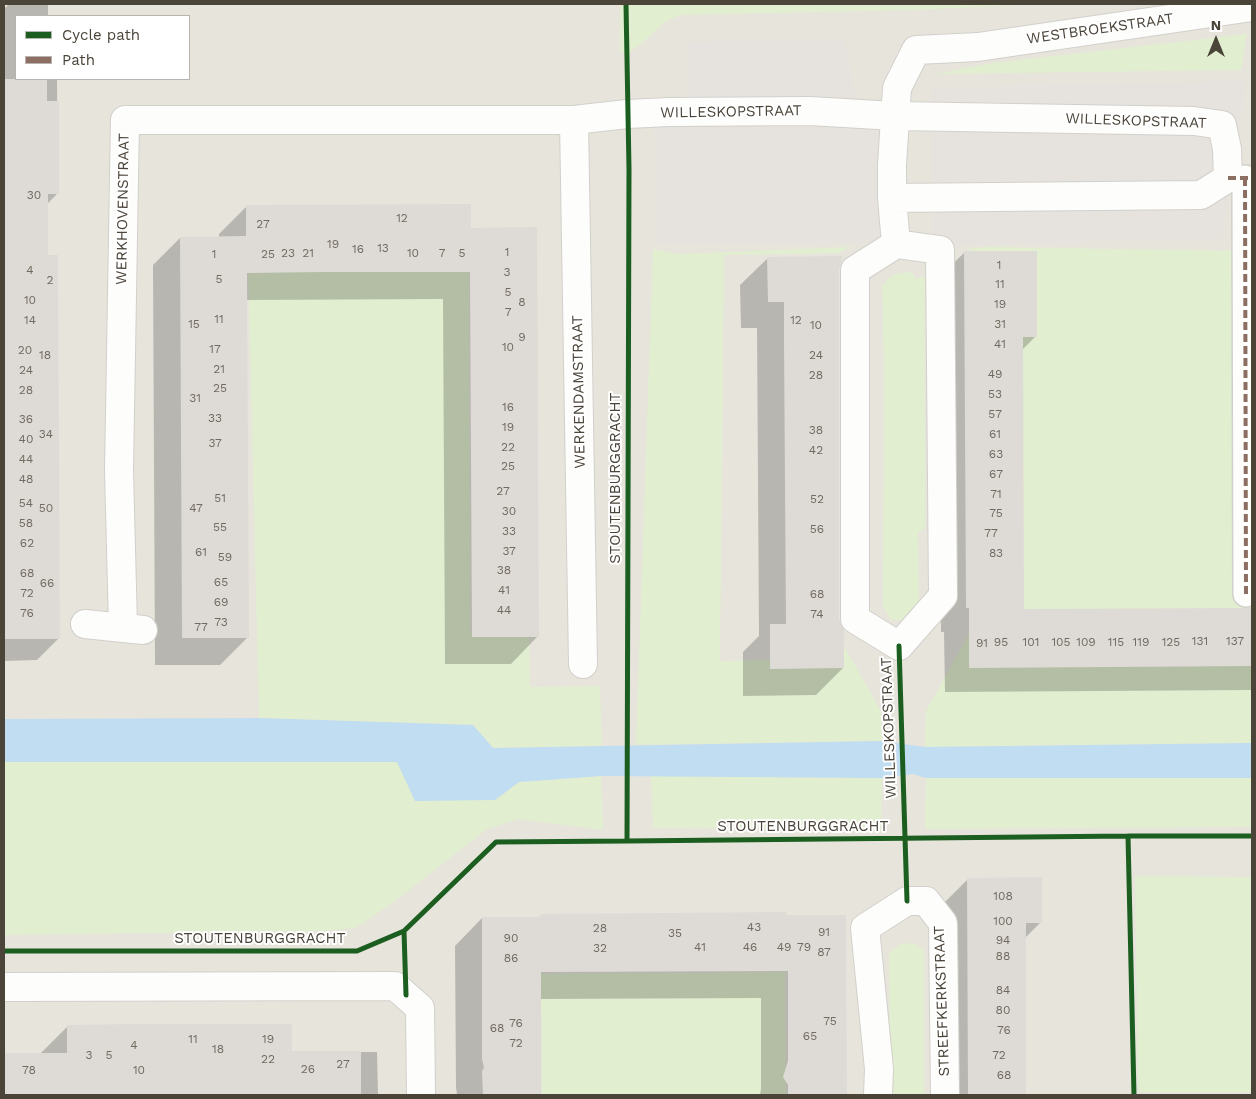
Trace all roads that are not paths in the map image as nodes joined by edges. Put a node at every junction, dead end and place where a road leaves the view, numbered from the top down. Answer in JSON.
{"nodes":[{"id":1,"x":1252,"y":7,"type":"edge"},
{"id":2,"x":895,"y":116,"type":"junction"},
{"id":3,"x":574,"y":120,"type":"junction"},
{"id":4,"x":1242,"y":178,"type":"edge"},
{"id":5,"x":892,"y":198,"type":"junction"},
{"id":6,"x":896,"y":244,"type":"junction"},
{"id":7,"x":1246,"y":594,"type":"dead end"},
{"id":8,"x":85,"y":624,"type":"dead end"},
{"id":9,"x":584,"y":664,"type":"dead end"},
{"id":10,"x":4,"y":987,"type":"edge"},
{"id":11,"x":421,"y":1095,"type":"edge"},
{"id":12,"x":878,"y":1095,"type":"edge"},
{"id":13,"x":944,"y":1095,"type":"edge"}],
"edges":[{"from":1,"to":2,"type":"street","name":"WESTBROEKSTRAAT"},
{"from":2,"to":3,"type":"street","name":"WILLESKOPSTRAAT"},
{"from":2,"to":4,"type":"street","name":"WILLESKOPSTRAAT"},
{"from":2,"to":5,"type":"street"},
{"from":3,"to":8,"type":"street","name":"WERKHOVENSTRAAT"},
{"from":3,"to":9,"type":"street","name":"WERKENDAMSTRAAT"},
{"from":4,"to":5,"type":"street"},
{"from":4,"to":7,"type":"street"},
{"from":5,"to":6,"type":"street"},
{"from":6,"to":6,"type":"street","name":"WILLESKOPSTRAAT"},
{"from":10,"to":11,"type":"street"},
{"from":12,"to":13,"type":"street","name":"STREEFKERKSTRAAT"}]}
